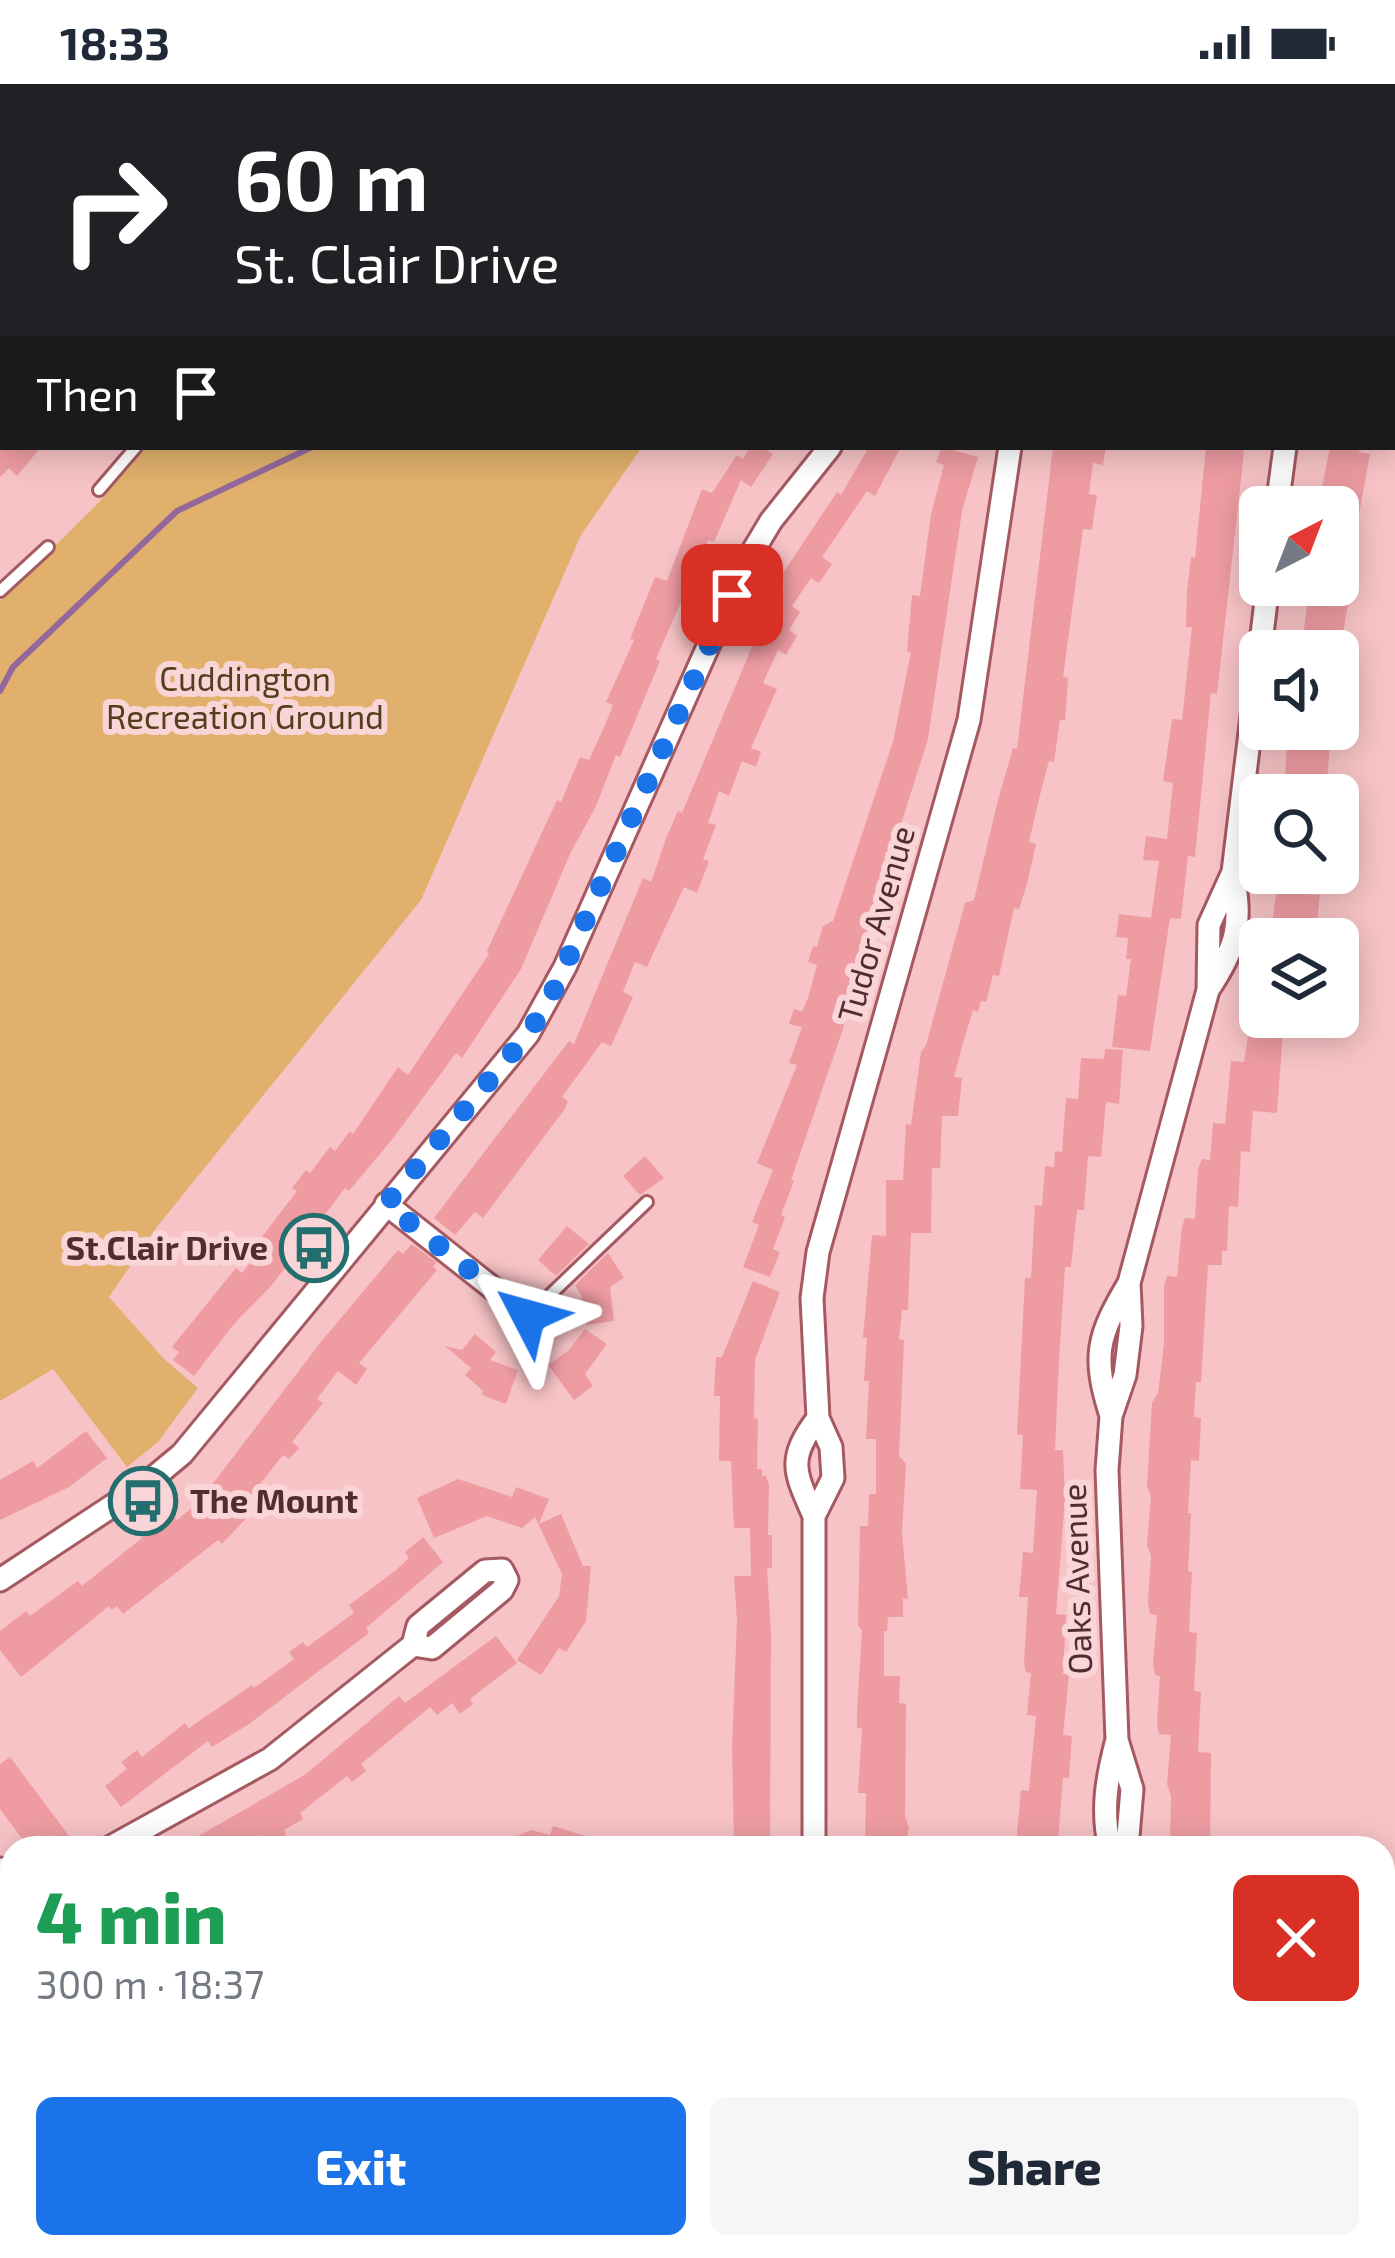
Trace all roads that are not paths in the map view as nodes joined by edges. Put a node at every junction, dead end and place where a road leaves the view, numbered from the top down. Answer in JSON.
{"nodes":[{"id":1,"x":133,"y":450,"type":"edge"},
{"id":2,"x":828,"y":450,"type":"edge"},
{"id":3,"x":1010,"y":450,"type":"edge"},
{"id":4,"x":1285,"y":450,"type":"edge"},
{"id":5,"x":1280,"y":486,"type":"edge"},
{"id":6,"x":99,"y":490,"type":"dead end"},
{"id":7,"x":48,"y":547,"type":"dead end"},
{"id":8,"x":0,"y":590,"type":"edge"},
{"id":9,"x":1265,"y":606,"type":"edge"},
{"id":10,"x":647,"y":1202,"type":"dead end"},
{"id":11,"x":386,"y":1204,"type":"junction"},
{"id":12,"x":528,"y":1316,"type":"joint"},
{"id":13,"x":818,"y":1418,"type":"junction"},
{"id":14,"x":814,"y":1516,"type":"junction"},
{"id":15,"x":0,"y":1580,"type":"edge"},
{"id":16,"x":413,"y":1645,"type":"dead end"},
{"id":17,"x":1117,"y":1740,"type":"junction"},
{"id":18,"x":131,"y":1836,"type":"edge"},
{"id":19,"x":814,"y":1836,"type":"edge"},
{"id":20,"x":1107,"y":1836,"type":"edge"},
{"id":21,"x":1128,"y":1836,"type":"edge"}],
"edges":[{"from":1,"to":6,"type":"lane"},
{"from":2,"to":11,"type":"street"},
{"from":3,"to":13,"type":"street","name":"Tudor Avenue"},
{"from":4,"to":5,"type":"street"},
{"from":7,"to":8,"type":"lane"},
{"from":9,"to":17,"type":"street","name":"Oaks Avenue"},
{"from":10,"to":12,"type":"lane"},
{"from":11,"to":12,"type":"street"},
{"from":11,"to":15,"type":"street"},
{"from":13,"to":14,"type":"street","name":"Tudor Avenue"},
{"from":13,"to":14,"type":"street","name":"Tudor Avenue"},
{"from":14,"to":19,"type":"street","name":"Tudor Avenue"},
{"from":16,"to":18,"type":"street"},
{"from":17,"to":20,"type":"street","name":"Oaks Avenue"},
{"from":17,"to":21,"type":"street","name":"Oaks Avenue"}]}
